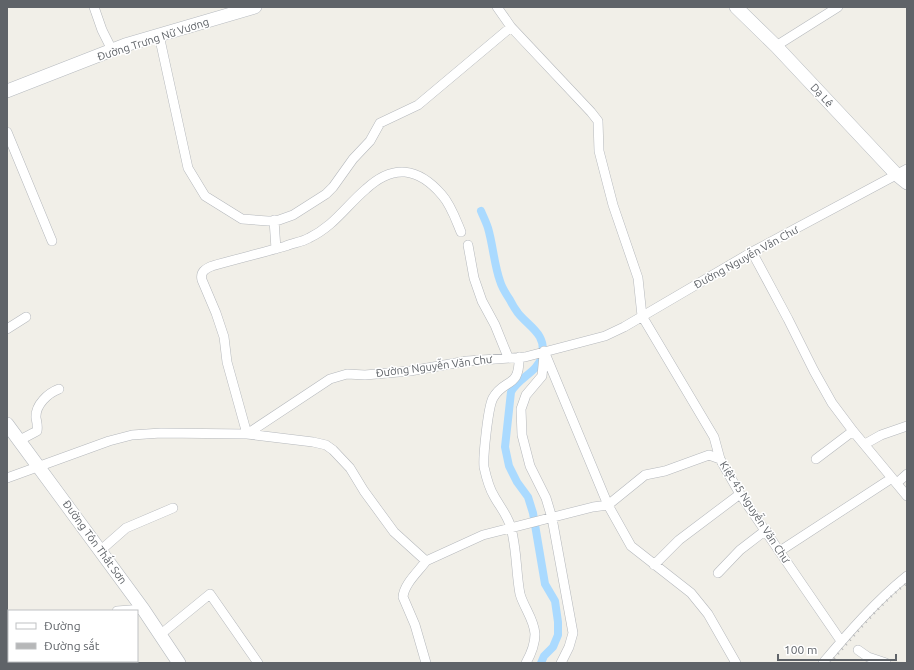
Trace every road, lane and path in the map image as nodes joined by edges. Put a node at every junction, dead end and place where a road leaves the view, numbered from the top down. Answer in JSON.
{"nodes":[{"id":1,"x":94,"y":7,"type":"edge"},
{"id":2,"x":255,"y":7,"type":"edge"},
{"id":3,"x":497,"y":7,"type":"edge"},
{"id":4,"x":736,"y":7,"type":"edge"},
{"id":5,"x":838,"y":7,"type":"edge"},
{"id":6,"x":512,"y":27,"type":"junction"},
{"id":7,"x":159,"y":35,"type":"junction"},
{"id":8,"x":776,"y":46,"type":"junction"},
{"id":9,"x":112,"y":50,"type":"junction"},
{"id":10,"x":7,"y":91,"type":"edge"},
{"id":11,"x":7,"y":132,"type":"edge"},
{"id":12,"x":904,"y":176,"type":"edge"},
{"id":13,"x":274,"y":223,"type":"junction"},
{"id":14,"x":461,"y":232,"type":"dead end"},
{"id":15,"x":52,"y":241,"type":"dead end"},
{"id":16,"x":276,"y":245,"type":"junction"},
{"id":17,"x":468,"y":245,"type":"dead end"},
{"id":18,"x":752,"y":252,"type":"junction"},
{"id":19,"x":642,"y":316,"type":"junction"},
{"id":20,"x":26,"y":317,"type":"dead end"},
{"id":21,"x":7,"y":329,"type":"edge"},
{"id":22,"x":541,"y":353,"type":"junction"},
{"id":23,"x":508,"y":357,"type":"junction"},
{"id":24,"x":522,"y":357,"type":"junction"},
{"id":25,"x":59,"y":389,"type":"dead end"},
{"id":26,"x":7,"y":424,"type":"edge"},
{"id":27,"x":907,"y":426,"type":"edge"},
{"id":28,"x":854,"y":431,"type":"junction"},
{"id":29,"x":247,"y":434,"type":"junction"},
{"id":30,"x":20,"y":440,"type":"junction"},
{"id":31,"x":865,"y":444,"type":"junction"},
{"id":32,"x":720,"y":459,"type":"junction"},
{"id":33,"x":816,"y":459,"type":"dead end"},
{"id":34,"x":40,"y":467,"type":"junction"},
{"id":35,"x":907,"y":474,"type":"edge"},
{"id":36,"x":7,"y":478,"type":"edge"},
{"id":37,"x":895,"y":480,"type":"junction"},
{"id":38,"x":740,"y":494,"type":"junction"},
{"id":39,"x":907,"y":496,"type":"edge"},
{"id":40,"x":608,"y":505,"type":"junction"},
{"id":41,"x":173,"y":508,"type":"dead end"},
{"id":42,"x":551,"y":518,"type":"junction"},
{"id":43,"x":511,"y":528,"type":"junction"},
{"id":44,"x":766,"y":530,"type":"junction"},
{"id":45,"x":101,"y":550,"type":"junction"},
{"id":46,"x":780,"y":551,"type":"junction"},
{"id":47,"x":426,"y":561,"type":"junction"},
{"id":48,"x":654,"y":565,"type":"junction"},
{"id":49,"x":718,"y":573,"type":"dead end"},
{"id":50,"x":907,"y":576,"type":"edge"},
{"id":51,"x":143,"y":609,"type":"junction"},
{"id":52,"x":130,"y":610,"type":"edge"},
{"id":53,"x":161,"y":634,"type":"junction"},
{"id":54,"x":841,"y":641,"type":"junction"},
{"id":55,"x":858,"y":650,"type":"dead end"},
{"id":56,"x":179,"y":663,"type":"edge"},
{"id":57,"x":258,"y":663,"type":"edge"},
{"id":58,"x":426,"y":663,"type":"edge"},
{"id":59,"x":526,"y":663,"type":"edge"},
{"id":60,"x":561,"y":663,"type":"edge"},
{"id":61,"x":736,"y":663,"type":"edge"},
{"id":62,"x":823,"y":663,"type":"edge"},
{"id":63,"x":886,"y":663,"type":"edge"}],
"edges":[{"from":1,"to":9,"type":"street"},
{"from":2,"to":7,"type":"street","name":"Đường Trưng Nữ Vương"},
{"from":3,"to":6,"type":"street"},
{"from":4,"to":8,"type":"street","name":"Dạ Lê"},
{"from":5,"to":8,"type":"street"},
{"from":6,"to":13,"type":"street"},
{"from":6,"to":19,"type":"street"},
{"from":7,"to":9,"type":"street","name":"Đường Trưng Nữ Vương"},
{"from":7,"to":13,"type":"street"},
{"from":8,"to":12,"type":"street","name":"Dạ Lê"},
{"from":9,"to":10,"type":"street","name":"Đường Trưng Nữ Vương"},
{"from":11,"to":15,"type":"street"},
{"from":12,"to":18,"type":"street","name":"Đường Nguyễn Văn Chư"},
{"from":13,"to":16,"type":"street"},
{"from":14,"to":16,"type":"street"},
{"from":16,"to":29,"type":"street"},
{"from":17,"to":23,"type":"street"},
{"from":18,"to":19,"type":"street","name":"Đường Nguyễn Văn Chư"},
{"from":18,"to":28,"type":"street"},
{"from":19,"to":22,"type":"street","name":"Đường Nguyễn Văn Chư"},
{"from":19,"to":32,"type":"street","name":"Kiệt 45 Nguyễn Văn Chư"},
{"from":20,"to":21,"type":"street"},
{"from":22,"to":24,"type":"street","name":"Đường Nguyễn Văn Chư"},
{"from":22,"to":40,"type":"street"},
{"from":22,"to":42,"type":"street"},
{"from":23,"to":24,"type":"street","name":"Đường Nguyễn Văn Chư"},
{"from":23,"to":29,"type":"street","name":"Đường Nguyễn Văn Chư"},
{"from":24,"to":43,"type":"street"},
{"from":25,"to":30,"type":"street"},
{"from":26,"to":30,"type":"street","name":"Đường Tôn Thất Sơn"},
{"from":27,"to":31,"type":"street"},
{"from":28,"to":31,"type":"street"},
{"from":28,"to":33,"type":"street"},
{"from":29,"to":34,"type":"street"},
{"from":29,"to":47,"type":"street"},
{"from":30,"to":34,"type":"street","name":"Đường Tôn Thất Sơn"},
{"from":31,"to":37,"type":"street"},
{"from":32,"to":38,"type":"street","name":"Kiệt 45 Nguyễn Văn Chư"},
{"from":32,"to":40,"type":"street"},
{"from":34,"to":36,"type":"street"},
{"from":34,"to":45,"type":"street","name":"Đường Tôn Thất Sơn"},
{"from":35,"to":37,"type":"street"},
{"from":37,"to":39,"type":"street"},
{"from":37,"to":46,"type":"street"},
{"from":38,"to":44,"type":"street","name":"Kiệt 45 Nguyễn Văn Chư"},
{"from":38,"to":48,"type":"street"},
{"from":40,"to":42,"type":"street"},
{"from":40,"to":48,"type":"street"},
{"from":41,"to":45,"type":"street"},
{"from":42,"to":43,"type":"street"},
{"from":42,"to":60,"type":"street"},
{"from":43,"to":47,"type":"street"},
{"from":43,"to":59,"type":"street"},
{"from":44,"to":46,"type":"street","name":"Kiệt 45 Nguyễn Văn Chư"},
{"from":44,"to":49,"type":"street"},
{"from":45,"to":51,"type":"street","name":"Đường Tôn Thất Sơn"},
{"from":46,"to":54,"type":"street","name":"Kiệt 45 Nguyễn Văn Chư"},
{"from":47,"to":58,"type":"street"},
{"from":48,"to":61,"type":"street"},
{"from":50,"to":54,"type":"street"},
{"from":51,"to":52,"type":"street"},
{"from":51,"to":53,"type":"street","name":"Đường Tôn Thất Sơn"},
{"from":53,"to":56,"type":"street","name":"Đường Tôn Thất Sơn"},
{"from":53,"to":57,"type":"street"},
{"from":54,"to":62,"type":"street"},
{"from":55,"to":63,"type":"street"}]}
